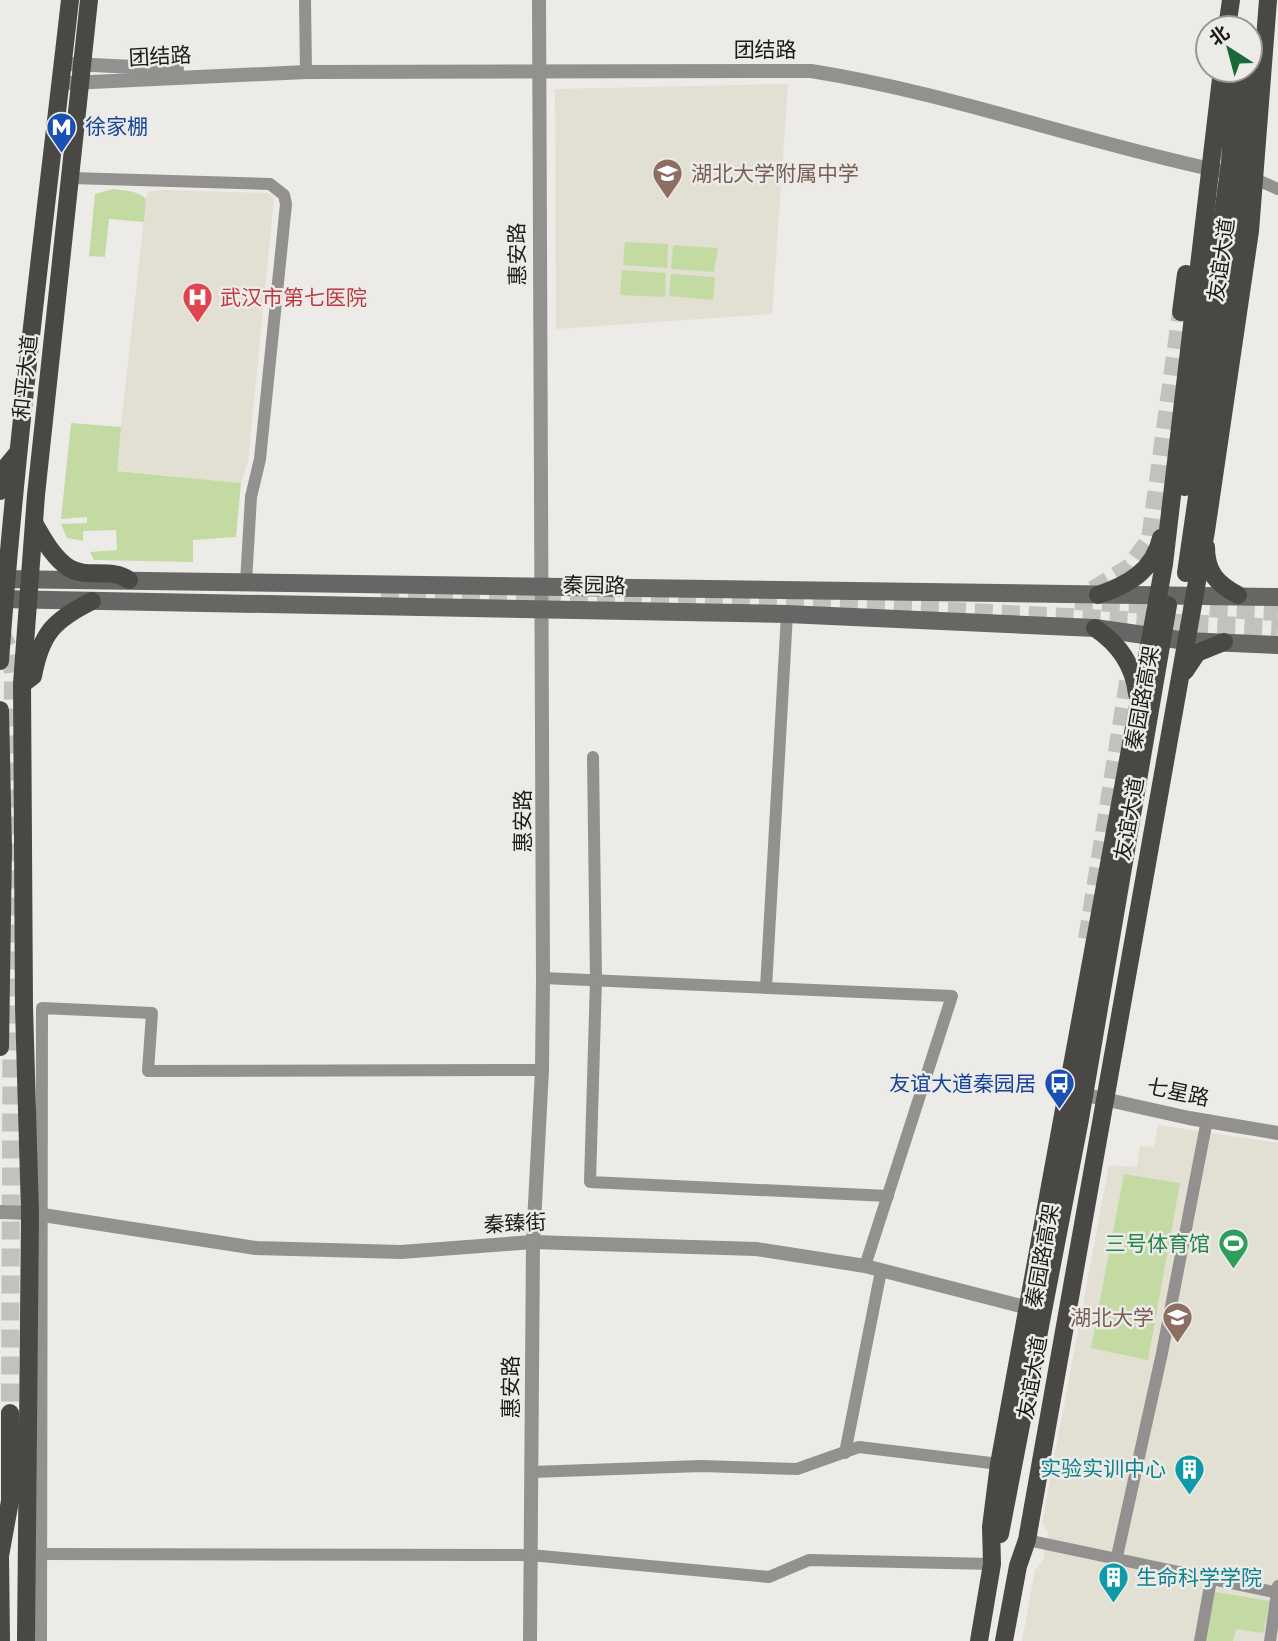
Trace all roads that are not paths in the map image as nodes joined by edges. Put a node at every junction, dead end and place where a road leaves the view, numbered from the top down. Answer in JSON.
{"nodes":[{"id":1,"x":70,"y":0,"type":"edge"},
{"id":2,"x":89,"y":0,"type":"edge"},
{"id":3,"x":305,"y":0,"type":"edge"},
{"id":4,"x":539,"y":0,"type":"edge"},
{"id":5,"x":1249,"y":2,"type":"edge"},
{"id":6,"x":62,"y":64,"type":"junction"},
{"id":7,"x":537,"y":71,"type":"junction"},
{"id":8,"x":306,"y":72,"type":"junction"},
{"id":9,"x":82,"y":74,"type":"junction"},
{"id":10,"x":61,"y":83,"type":"junction"},
{"id":11,"x":1220,"y":84,"type":"edge"},
{"id":12,"x":1234,"y":84,"type":"edge"},
{"id":13,"x":1208,"y":169,"type":"junction"},
{"id":14,"x":71,"y":178,"type":"junction"},
{"id":15,"x":1255,"y":179,"type":"junction"},
{"id":16,"x":1278,"y":189,"type":"edge"},
{"id":17,"x":1205,"y":200,"type":"junction"},
{"id":18,"x":1181,"y":312,"type":"tunnel mouth"},
{"id":19,"x":16,"y":455,"type":"junction"},
{"id":20,"x":1177,"y":463,"type":"junction"},
{"id":21,"x":0,"y":491,"type":"edge"},
{"id":22,"x":34,"y":523,"type":"junction"},
{"id":23,"x":1206,"y":531,"type":"junction"},
{"id":24,"x":3,"y":580,"type":"edge"},
{"id":25,"x":29,"y":580,"type":"junction"},
{"id":26,"x":129,"y":580,"type":"junction"},
{"id":27,"x":246,"y":582,"type":"junction"},
{"id":28,"x":544,"y":587,"type":"junction"},
{"id":29,"x":1164,"y":594,"type":"junction"},
{"id":30,"x":1194,"y":594,"type":"junction"},
{"id":31,"x":1098,"y":595,"type":"junction"},
{"id":32,"x":1238,"y":595,"type":"junction"},
{"id":33,"x":1278,"y":597,"type":"edge"},
{"id":34,"x":2,"y":599,"type":"edge"},
{"id":35,"x":27,"y":600,"type":"junction"},
{"id":36,"x":92,"y":601,"type":"junction"},
{"id":37,"x":544,"y":607,"type":"junction"},
{"id":38,"x":787,"y":614,"type":"junction"},
{"id":39,"x":1096,"y":628,"type":"junction"},
{"id":40,"x":1151,"y":637,"type":"junction"},
{"id":41,"x":1186,"y":641,"type":"junction"},
{"id":42,"x":1224,"y":642,"type":"junction"},
{"id":43,"x":1278,"y":645,"type":"edge"},
{"id":44,"x":0,"y":661,"type":"edge"},
{"id":45,"x":22,"y":684,"type":"junction"},
{"id":46,"x":1175,"y":697,"type":"junction"},
{"id":47,"x":0,"y":710,"type":"edge"},
{"id":48,"x":1137,"y":716,"type":"junction"},
{"id":49,"x":593,"y":757,"type":"dead end"},
{"id":50,"x":1,"y":851,"type":"edge"},
{"id":51,"x":1,"y":936,"type":"edge"},
{"id":52,"x":1082,"y":965,"type":"dead end"},
{"id":53,"x":544,"y":978,"type":"junction"},
{"id":54,"x":596,"y":980,"type":"junction"},
{"id":55,"x":766,"y":988,"type":"junction"},
{"id":56,"x":1082,"y":1017,"type":"junction"},
{"id":57,"x":0,"y":1047,"type":"edge"},
{"id":58,"x":542,"y":1070,"type":"junction"},
{"id":59,"x":1069,"y":1091,"type":"junction"},
{"id":60,"x":1105,"y":1099,"type":"junction"},
{"id":61,"x":1206,"y":1120,"type":"junction"},
{"id":62,"x":1278,"y":1133,"type":"edge"},
{"id":63,"x":888,"y":1196,"type":"junction"},
{"id":64,"x":0,"y":1212,"type":"edge"},
{"id":65,"x":36,"y":1214,"type":"junction"},
{"id":66,"x":533,"y":1242,"type":"junction"},
{"id":67,"x":865,"y":1266,"type":"junction"},
{"id":68,"x":881,"y":1271,"type":"junction"},
{"id":69,"x":1029,"y":1308,"type":"junction"},
{"id":70,"x":10,"y":1413,"type":"tunnel mouth"},
{"id":71,"x":845,"y":1453,"type":"junction"},
{"id":72,"x":999,"y":1464,"type":"junction"},
{"id":73,"x":532,"y":1472,"type":"junction"},
{"id":74,"x":1012,"y":1521,"type":"junction"},
{"id":75,"x":1027,"y":1540,"type":"junction"},
{"id":76,"x":41,"y":1554,"type":"junction"},
{"id":77,"x":0,"y":1555,"type":"edge"},
{"id":78,"x":530,"y":1555,"type":"junction"},
{"id":79,"x":1116,"y":1561,"type":"junction"},
{"id":80,"x":992,"y":1564,"type":"junction"},
{"id":81,"x":1018,"y":1566,"type":"junction"},
{"id":82,"x":1211,"y":1580,"type":"junction"},
{"id":83,"x":1278,"y":1591,"type":"edge"},
{"id":84,"x":1,"y":1641,"type":"edge"},
{"id":85,"x":26,"y":1641,"type":"edge"},
{"id":86,"x":41,"y":1641,"type":"edge"},
{"id":87,"x":530,"y":1641,"type":"edge"},
{"id":88,"x":979,"y":1641,"type":"edge"},
{"id":89,"x":1004,"y":1641,"type":"edge"},
{"id":90,"x":1200,"y":1641,"type":"edge"},
{"id":91,"x":1269,"y":1641,"type":"edge"}],
"edges":[{"from":1,"to":6,"type":"main road","name":"和平大道"},
{"from":2,"to":9,"type":"main road","name":"和平大道"},
{"from":3,"to":8,"type":"street"},
{"from":4,"to":7,"type":"street","name":"惠安路"},
{"from":5,"to":15,"type":"main road","name":"友谊大道"},
{"from":5,"to":74,"type":"main road","name":"秦园路高架"},
{"from":6,"to":9,"type":"street","name":"团结路"},
{"from":6,"to":10,"type":"main road","name":"和平大道"},
{"from":7,"to":8,"type":"street","name":"团结路"},
{"from":7,"to":13,"type":"street","name":"团结路"},
{"from":7,"to":28,"type":"street","name":"惠安路"},
{"from":8,"to":9,"type":"street","name":"团结路"},
{"from":9,"to":10,"type":"street","name":"团结路"},
{"from":9,"to":14,"type":"main road","name":"和平大道"},
{"from":10,"to":19,"type":"main road","name":"和平大道"},
{"from":11,"to":13,"type":"main road","name":"友谊大道"},
{"from":12,"to":74,"type":"main road","name":"秦园路高架"},
{"from":13,"to":15,"type":"street","name":"团结路"},
{"from":13,"to":17,"type":"main road","name":"友谊大道"},
{"from":14,"to":22,"type":"main road","name":"和平大道"},
{"from":14,"to":27,"type":"street"},
{"from":15,"to":16,"type":"street"},
{"from":15,"to":23,"type":"main road","name":"友谊大道"},
{"from":17,"to":18,"type":"main road"},
{"from":17,"to":20,"type":"main road","name":"友谊大道"},
{"from":19,"to":21,"type":"main road"},
{"from":19,"to":24,"type":"main road","name":"和平大道"},
{"from":20,"to":29,"type":"main road","name":"友谊大道"},
{"from":20,"to":31,"type":"main road"},
{"from":22,"to":25,"type":"main road","name":"和平大道"},
{"from":22,"to":26,"type":"main road"},
{"from":23,"to":30,"type":"main road","name":"友谊大道"},
{"from":23,"to":32,"type":"main road"},
{"from":24,"to":25,"type":"main road","name":"秦园路"},
{"from":24,"to":34,"type":"main road","name":"和平大道"},
{"from":25,"to":26,"type":"main road","name":"秦园路"},
{"from":25,"to":35,"type":"main road","name":"和平大道"},
{"from":26,"to":27,"type":"main road","name":"秦园路"},
{"from":27,"to":28,"type":"main road","name":"秦园路"},
{"from":28,"to":31,"type":"main road","name":"秦园路"},
{"from":28,"to":37,"type":"street","name":"惠安路"},
{"from":29,"to":30,"type":"main road","name":"秦园路"},
{"from":29,"to":31,"type":"main road","name":"秦园路"},
{"from":29,"to":40,"type":"main road","name":"友谊大道"},
{"from":30,"to":32,"type":"main road","name":"秦园路"},
{"from":30,"to":41,"type":"main road","name":"友谊大道"},
{"from":32,"to":33,"type":"main road","name":"秦园路"},
{"from":34,"to":35,"type":"main road","name":"秦园路"},
{"from":34,"to":44,"type":"main road","name":"和平大道"},
{"from":35,"to":36,"type":"main road","name":"秦园路"},
{"from":35,"to":45,"type":"main road","name":"和平大道"},
{"from":36,"to":37,"type":"main road","name":"秦园路"},
{"from":36,"to":45,"type":"main road"},
{"from":37,"to":38,"type":"main road","name":"秦园路"},
{"from":37,"to":53,"type":"street","name":"惠安路"},
{"from":38,"to":39,"type":"main road","name":"秦园路"},
{"from":38,"to":55,"type":"street"},
{"from":39,"to":40,"type":"main road","name":"秦园路"},
{"from":39,"to":48,"type":"main road"},
{"from":40,"to":41,"type":"main road","name":"秦园路"},
{"from":40,"to":48,"type":"main road","name":"友谊大道"},
{"from":41,"to":42,"type":"main road","name":"秦园路"},
{"from":41,"to":46,"type":"main road","name":"友谊大道"},
{"from":42,"to":43,"type":"main road","name":"秦园路"},
{"from":42,"to":46,"type":"main road"},
{"from":45,"to":65,"type":"main road","name":"和平大道"},
{"from":46,"to":60,"type":"main road","name":"友谊大道"},
{"from":47,"to":50,"type":"main road"},
{"from":48,"to":56,"type":"main road","name":"友谊大道"},
{"from":49,"to":54,"type":"street"},
{"from":50,"to":51,"type":"main road"},
{"from":51,"to":57,"type":"main road"},
{"from":52,"to":56,"type":"main road"},
{"from":53,"to":54,"type":"street"},
{"from":53,"to":58,"type":"street","name":"惠安路"},
{"from":54,"to":55,"type":"street"},
{"from":54,"to":63,"type":"street"},
{"from":55,"to":63,"type":"street"},
{"from":56,"to":59,"type":"main road","name":"友谊大道"},
{"from":58,"to":65,"type":"street"},
{"from":58,"to":66,"type":"street","name":"惠安路"},
{"from":59,"to":60,"type":"street","name":"七星路"},
{"from":59,"to":69,"type":"main road","name":"友谊大道"},
{"from":60,"to":61,"type":"street","name":"七星路"},
{"from":60,"to":75,"type":"main road","name":"友谊大道"},
{"from":61,"to":62,"type":"street","name":"七星路"},
{"from":61,"to":79,"type":"street"},
{"from":63,"to":67,"type":"street"},
{"from":64,"to":65,"type":"street","name":"秦臻街"},
{"from":65,"to":66,"type":"street","name":"秦臻街"},
{"from":65,"to":76,"type":"street"},
{"from":65,"to":85,"type":"main road","name":"和平大道"},
{"from":66,"to":67,"type":"street","name":"秦臻街"},
{"from":66,"to":73,"type":"street","name":"惠安路"},
{"from":67,"to":68,"type":"street","name":"秦臻街"},
{"from":68,"to":69,"type":"street","name":"秦臻街"},
{"from":68,"to":71,"type":"street"},
{"from":69,"to":72,"type":"main road","name":"友谊大道"},
{"from":70,"to":77,"type":"main road"},
{"from":71,"to":72,"type":"street"},
{"from":71,"to":73,"type":"street"},
{"from":72,"to":80,"type":"main road","name":"友谊大道"},
{"from":73,"to":78,"type":"street","name":"惠安路"},
{"from":74,"to":80,"type":"main road","name":"秦园路高架"},
{"from":74,"to":81,"type":"main road","name":"秦园路高架"},
{"from":75,"to":79,"type":"street"},
{"from":75,"to":81,"type":"main road","name":"友谊大道"},
{"from":76,"to":78,"type":"street"},
{"from":76,"to":86,"type":"street"},
{"from":77,"to":84,"type":"main road"},
{"from":78,"to":80,"type":"street"},
{"from":78,"to":87,"type":"street","name":"惠安路"},
{"from":79,"to":82,"type":"street"},
{"from":80,"to":88,"type":"main road","name":"友谊大道"},
{"from":81,"to":89,"type":"main road","name":"友谊大道"},
{"from":82,"to":83,"type":"street"},
{"from":82,"to":90,"type":"street"},
{"from":83,"to":91,"type":"street"}]}
